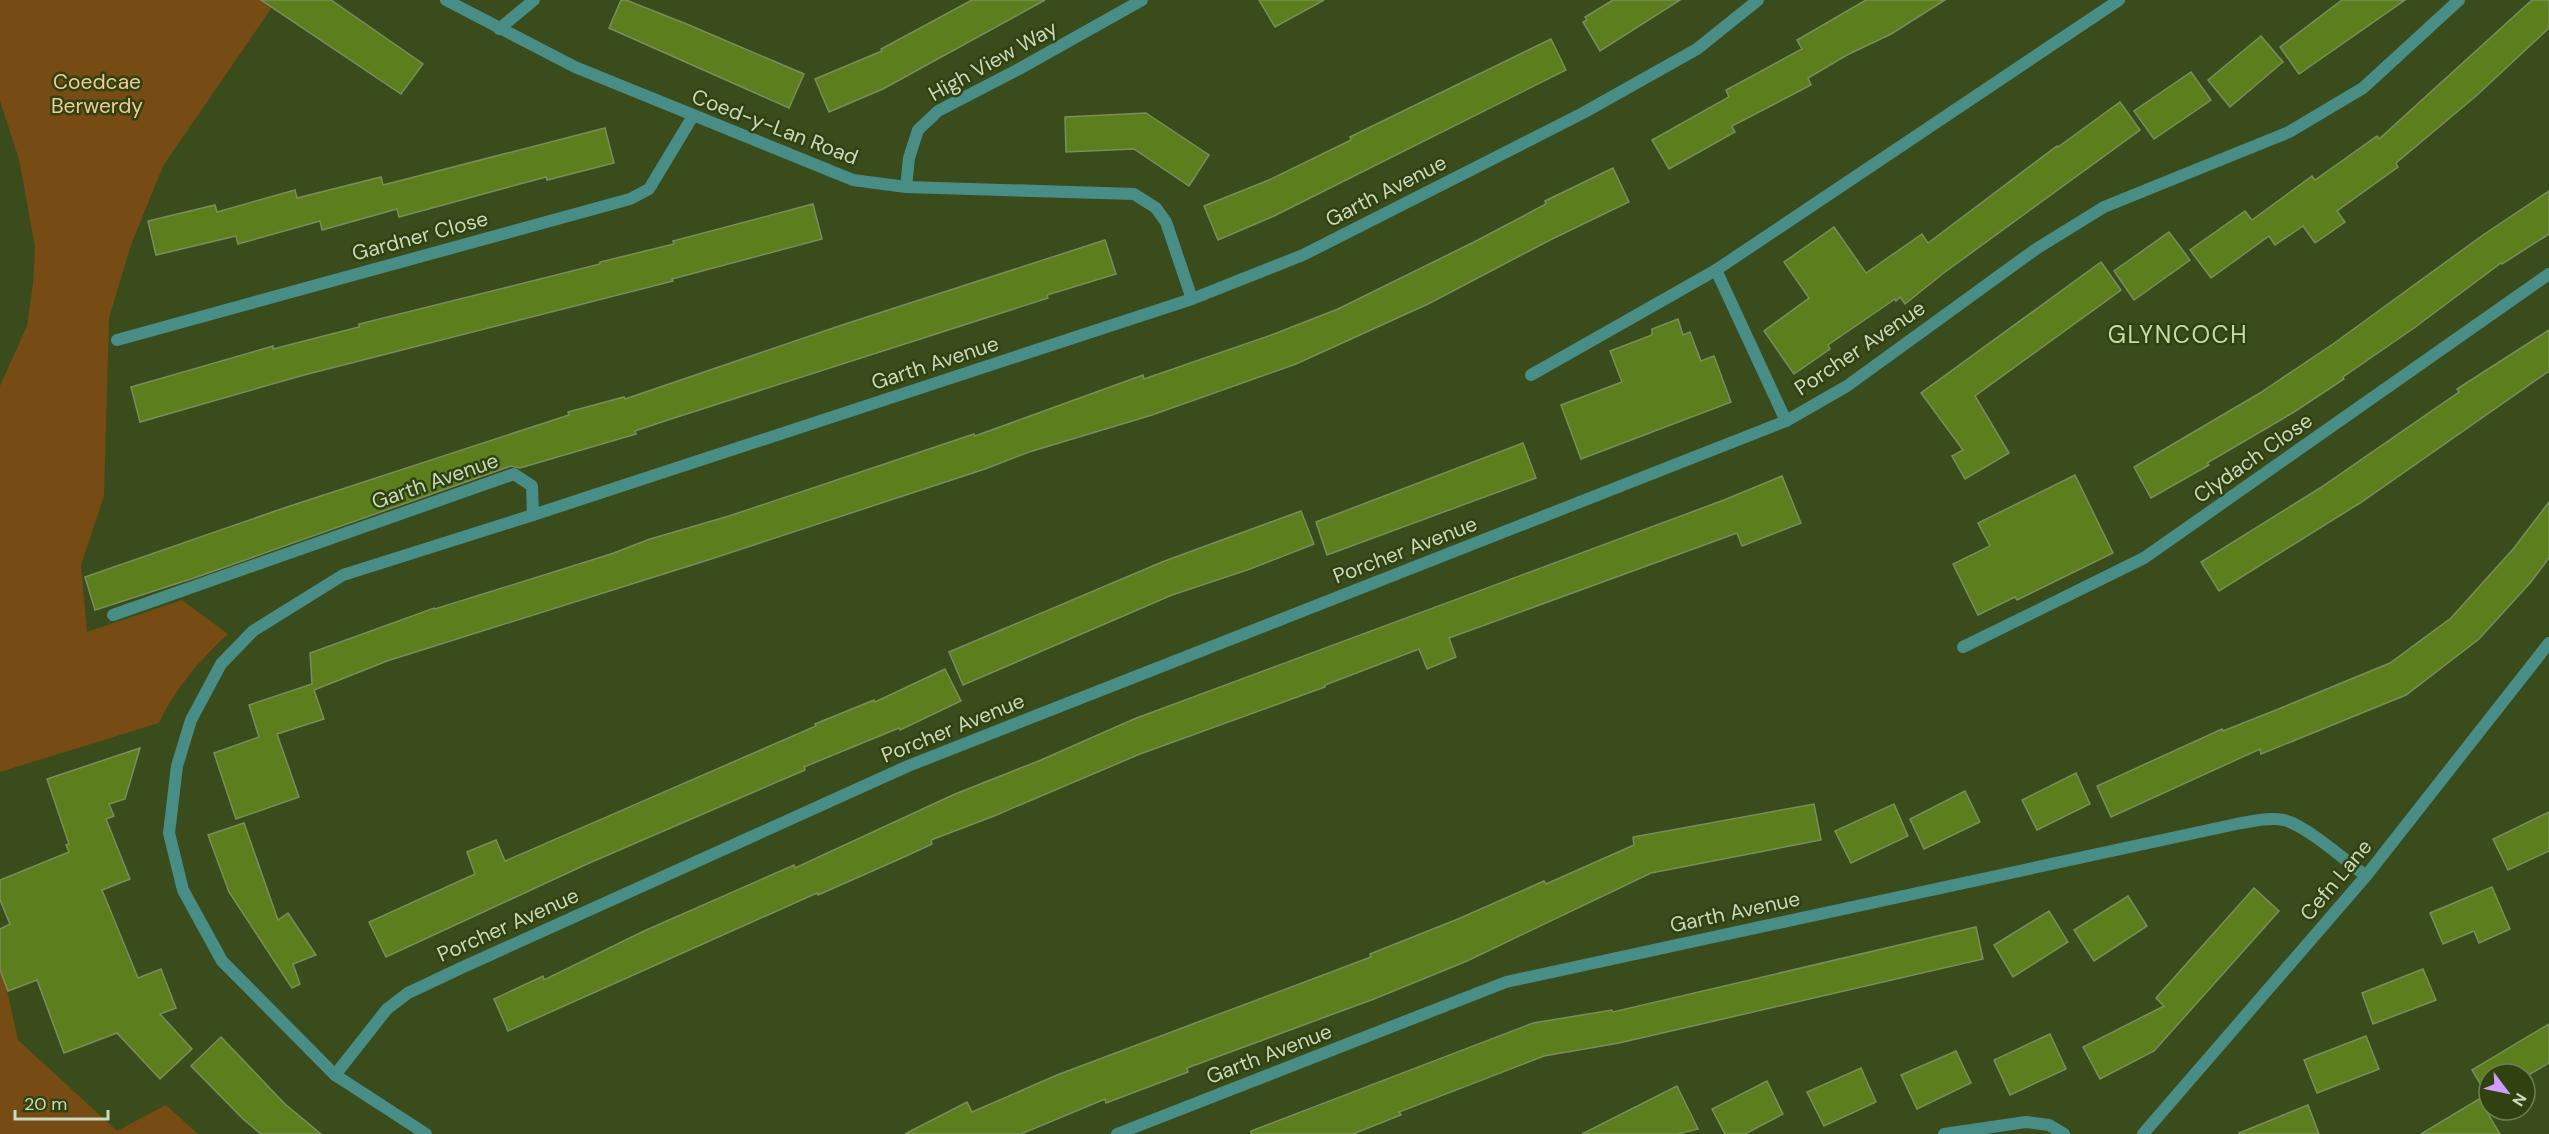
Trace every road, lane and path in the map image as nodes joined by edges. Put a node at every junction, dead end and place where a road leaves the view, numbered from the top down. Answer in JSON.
{"nodes":[{"id":1,"x":446,"y":0,"type":"edge"},
{"id":2,"x":534,"y":0,"type":"edge"},
{"id":3,"x":1142,"y":0,"type":"edge"},
{"id":4,"x":1758,"y":0,"type":"edge"},
{"id":5,"x":2119,"y":0,"type":"edge"},
{"id":6,"x":2459,"y":0,"type":"edge"},
{"id":7,"x":499,"y":29,"type":"junction"},
{"id":8,"x":693,"y":116,"type":"junction"},
{"id":9,"x":906,"y":188,"type":"junction"},
{"id":10,"x":1716,"y":270,"type":"junction"},
{"id":11,"x":2549,"y":274,"type":"edge"},
{"id":12,"x":1192,"y":299,"type":"junction"},
{"id":13,"x":117,"y":340,"type":"dead end"},
{"id":14,"x":1531,"y":375,"type":"dead end"},
{"id":15,"x":1786,"y":421,"type":"junction"},
{"id":16,"x":533,"y":515,"type":"junction"},
{"id":17,"x":113,"y":615,"type":"dead end"},
{"id":18,"x":2549,"y":643,"type":"edge"},
{"id":19,"x":1963,"y":648,"type":"dead end"},
{"id":20,"x":2366,"y":876,"type":"junction"},
{"id":21,"x":335,"y":1075,"type":"junction"},
{"id":22,"x":426,"y":1134,"type":"edge"},
{"id":23,"x":1117,"y":1134,"type":"edge"},
{"id":24,"x":1944,"y":1134,"type":"edge"},
{"id":25,"x":2064,"y":1134,"type":"edge"},
{"id":26,"x":2143,"y":1134,"type":"edge"}],
"edges":[{"from":1,"to":7,"type":"street","name":"Coed-y-Lan Road"},
{"from":2,"to":7,"type":"street"},
{"from":3,"to":9,"type":"street","name":"High View Way"},
{"from":4,"to":12,"type":"street","name":"Garth Avenue"},
{"from":5,"to":10,"type":"street"},
{"from":6,"to":15,"type":"street","name":"Porcher Avenue"},
{"from":7,"to":8,"type":"street","name":"Coed-y-Lan Road"},
{"from":8,"to":9,"type":"street","name":"Coed-y-Lan Road"},
{"from":8,"to":13,"type":"street","name":"Gardner Close"},
{"from":9,"to":12,"type":"street","name":"Coed-y-Lan Road"},
{"from":10,"to":14,"type":"street"},
{"from":10,"to":15,"type":"street"},
{"from":11,"to":19,"type":"street","name":"Clydach Close"},
{"from":12,"to":16,"type":"street","name":"Garth Avenue"},
{"from":15,"to":21,"type":"street","name":"Porcher Avenue"},
{"from":16,"to":17,"type":"street","name":"Garth Avenue"},
{"from":16,"to":21,"type":"street"},
{"from":18,"to":20,"type":"street","name":"Cefn Lane"},
{"from":20,"to":23,"type":"street","name":"Garth Avenue"},
{"from":20,"to":26,"type":"street","name":"Cefn Lane"},
{"from":21,"to":22,"type":"street"},
{"from":24,"to":25,"type":"street"}]}
